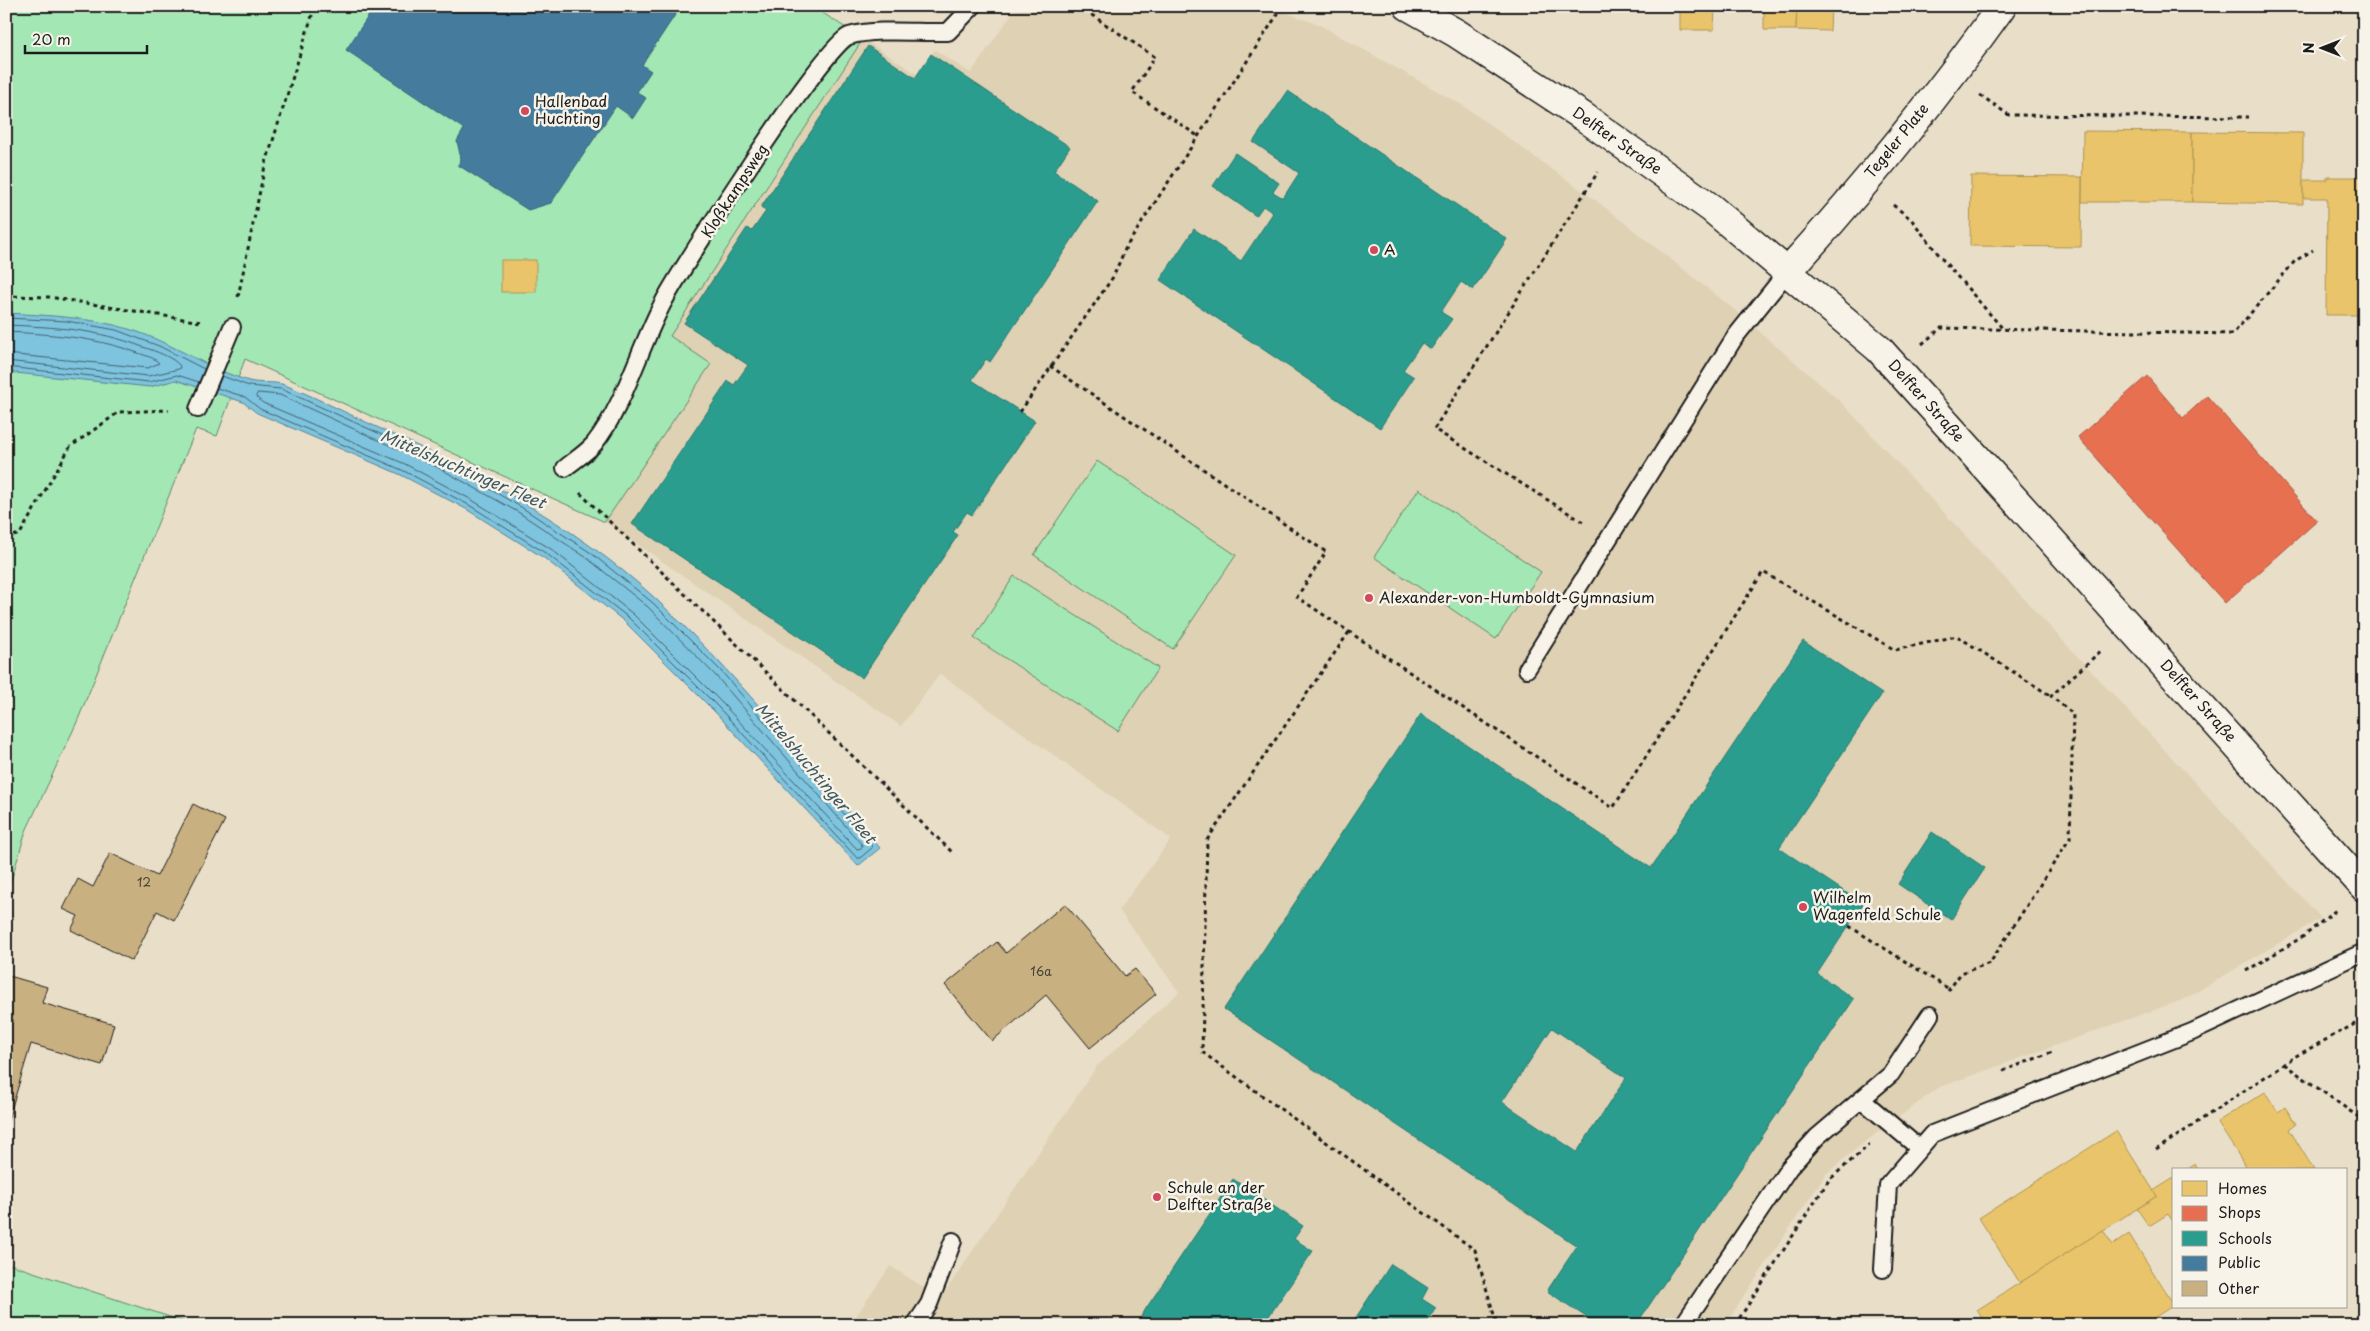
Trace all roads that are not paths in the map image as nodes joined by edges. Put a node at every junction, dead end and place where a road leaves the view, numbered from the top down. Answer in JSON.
{"nodes":[{"id":1,"x":973,"y":6,"type":"edge"},
{"id":2,"x":1408,"y":6,"type":"edge"},
{"id":3,"x":2002,"y":6,"type":"edge"},
{"id":4,"x":1788,"y":271,"type":"junction"},
{"id":5,"x":232,"y":327,"type":"road end"},
{"id":6,"x":198,"y":409,"type":"road end"},
{"id":7,"x":565,"y":468,"type":"road end"},
{"id":8,"x":1527,"y":669,"type":"dead end"},
{"id":9,"x":2364,"y":887,"type":"edge"},
{"id":10,"x":2364,"y":952,"type":"edge"},
{"id":11,"x":1930,"y":1015,"type":"road end"},
{"id":12,"x":1862,"y":1100,"type":"junction"},
{"id":13,"x":1919,"y":1148,"type":"junction"},
{"id":14,"x":953,"y":1242,"type":"dead end"},
{"id":15,"x":1884,"y":1268,"type":"dead end"},
{"id":16,"x":915,"y":1325,"type":"edge"},
{"id":17,"x":1683,"y":1325,"type":"edge"}],
"edges":[{"from":1,"to":7,"type":"lane","name":"Kloßkampsweg"},
{"from":2,"to":4,"type":"street","name":"Delfter Straße"},
{"from":3,"to":4,"type":"street","name":"Tegeler Plate"},
{"from":4,"to":8,"type":"lane"},
{"from":4,"to":9,"type":"street","name":"Delfter Straße"},
{"from":5,"to":6,"type":"lane"},
{"from":10,"to":13,"type":"lane"},
{"from":11,"to":12,"type":"lane"},
{"from":12,"to":13,"type":"lane"},
{"from":12,"to":17,"type":"lane"},
{"from":13,"to":15,"type":"lane"},
{"from":14,"to":16,"type":"lane"}]}
